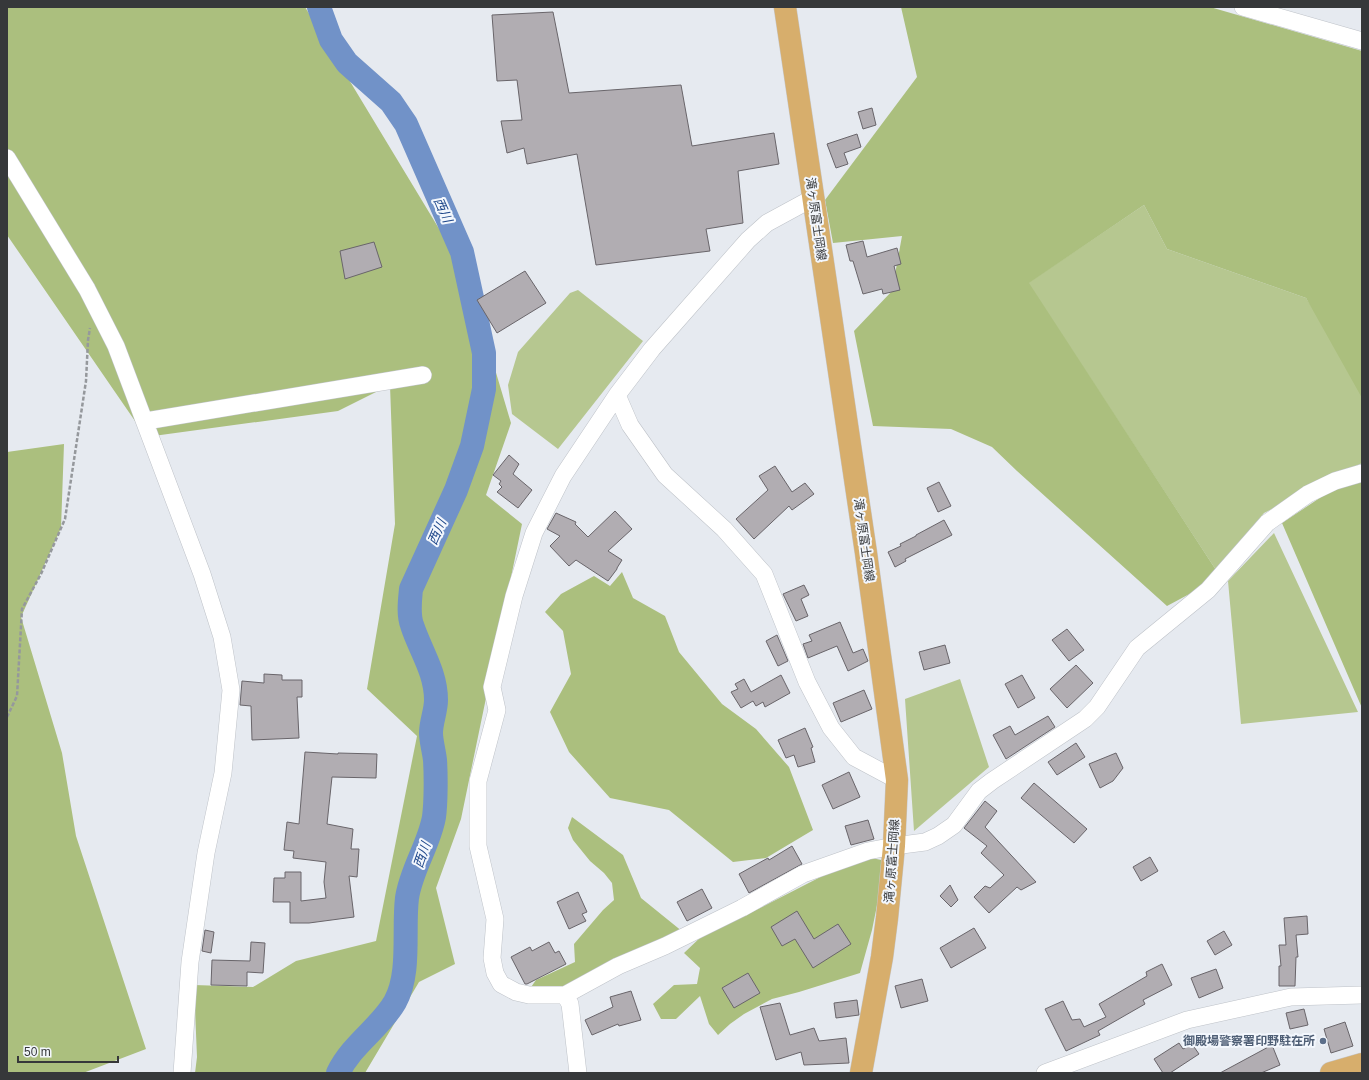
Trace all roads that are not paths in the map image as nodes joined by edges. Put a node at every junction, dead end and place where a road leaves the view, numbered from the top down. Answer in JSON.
{"nodes":[{"id":1,"x":785,"y":7,"type":"edge"},
{"id":2,"x":1243,"y":7,"type":"edge"},
{"id":3,"x":1362,"y":41,"type":"edge"},
{"id":4,"x":7,"y":158,"type":"edge"},
{"id":5,"x":813,"y":198,"type":"junction"},
{"id":6,"x":423,"y":375,"type":"dead end"},
{"id":7,"x":617,"y":394,"type":"junction"},
{"id":8,"x":146,"y":421,"type":"junction"},
{"id":9,"x":1362,"y":473,"type":"edge"},
{"id":10,"x":897,"y":780,"type":"junction"},
{"id":11,"x":894,"y":846,"type":"junction"},
{"id":12,"x":565,"y":995,"type":"junction"},
{"id":13,"x":1362,"y":995,"type":"edge"},
{"id":14,"x":1362,"y":1064,"type":"edge"},
{"id":15,"x":182,"y":1073,"type":"edge"},
{"id":16,"x":578,"y":1073,"type":"edge"},
{"id":17,"x":861,"y":1073,"type":"edge"},
{"id":18,"x":1045,"y":1073,"type":"edge"},
{"id":19,"x":1331,"y":1073,"type":"edge"}],
"edges":[{"from":1,"to":5,"type":"main road","name":"滝ヶ原富士岡線"},
{"from":2,"to":3,"type":"street"},
{"from":4,"to":8,"type":"street"},
{"from":5,"to":7,"type":"street"},
{"from":5,"to":10,"type":"main road","name":"滝ヶ原富士岡線"},
{"from":6,"to":8,"type":"street"},
{"from":7,"to":10,"type":"street"},
{"from":7,"to":12,"type":"street"},
{"from":8,"to":15,"type":"street"},
{"from":9,"to":11,"type":"street"},
{"from":10,"to":11,"type":"main road","name":"滝ヶ原富士岡線"},
{"from":11,"to":12,"type":"street"},
{"from":11,"to":17,"type":"main road","name":"滝ヶ原富士岡線"},
{"from":12,"to":16,"type":"street"},
{"from":13,"to":18,"type":"street"},
{"from":14,"to":19,"type":"main road"}]}
